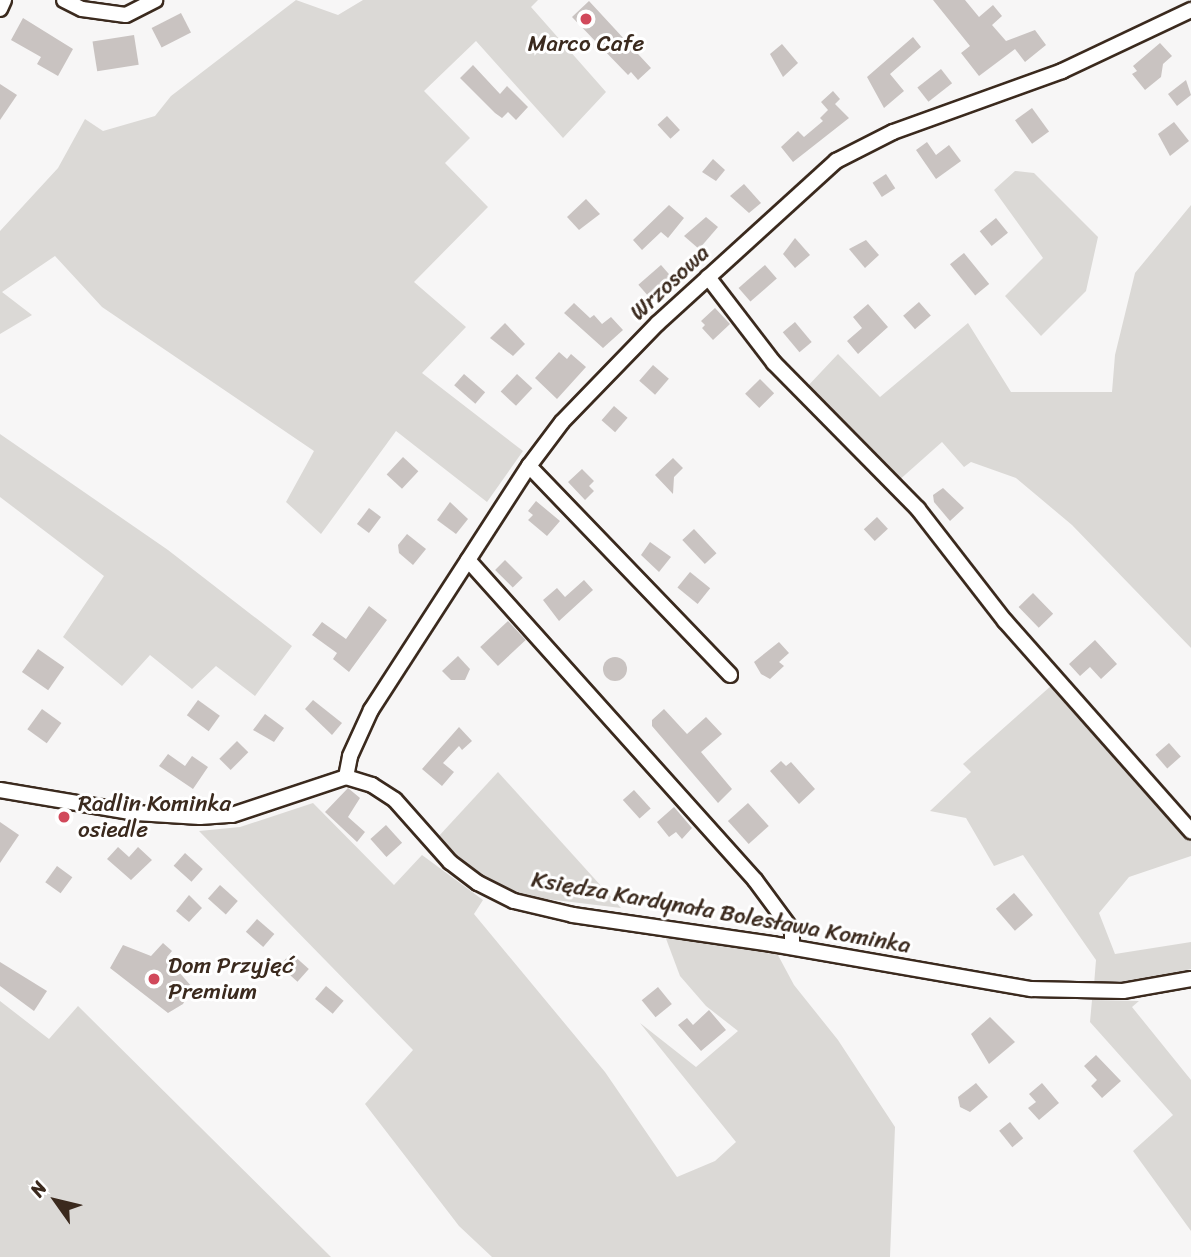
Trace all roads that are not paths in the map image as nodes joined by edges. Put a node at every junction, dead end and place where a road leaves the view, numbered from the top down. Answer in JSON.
{"nodes":[{"id":1,"x":4,"y":0,"type":"edge"},
{"id":2,"x":64,"y":0,"type":"edge"},
{"id":3,"x":155,"y":0,"type":"edge"},
{"id":4,"x":0,"y":9,"type":"edge"},
{"id":5,"x":1191,"y":10,"type":"edge"},
{"id":6,"x":708,"y":277,"type":"junction"},
{"id":7,"x":528,"y":466,"type":"junction"},
{"id":8,"x":468,"y":560,"type":"junction"},
{"id":9,"x":730,"y":675,"type":"dead end"},
{"id":10,"x":346,"y":777,"type":"junction"},
{"id":11,"x":0,"y":790,"type":"edge"},
{"id":12,"x":1191,"y":831,"type":"edge"},
{"id":13,"x":792,"y":947,"type":"junction"},
{"id":14,"x":1191,"y":979,"type":"edge"}],
"edges":[{"from":1,"to":4,"type":"street"},
{"from":2,"to":3,"type":"street"},
{"from":5,"to":6,"type":"street","name":"Wrzosowa"},
{"from":6,"to":7,"type":"street","name":"Wrzosowa"},
{"from":6,"to":12,"type":"street"},
{"from":7,"to":8,"type":"street","name":"Wrzosowa"},
{"from":7,"to":9,"type":"street"},
{"from":8,"to":10,"type":"street","name":"Wrzosowa"},
{"from":8,"to":13,"type":"street"},
{"from":10,"to":11,"type":"street"},
{"from":10,"to":13,"type":"street","name":"Księdza Kardynała Bolesława Kominka"},
{"from":13,"to":14,"type":"street","name":"Księdza Kardynała Bolesława Kominka"}]}
